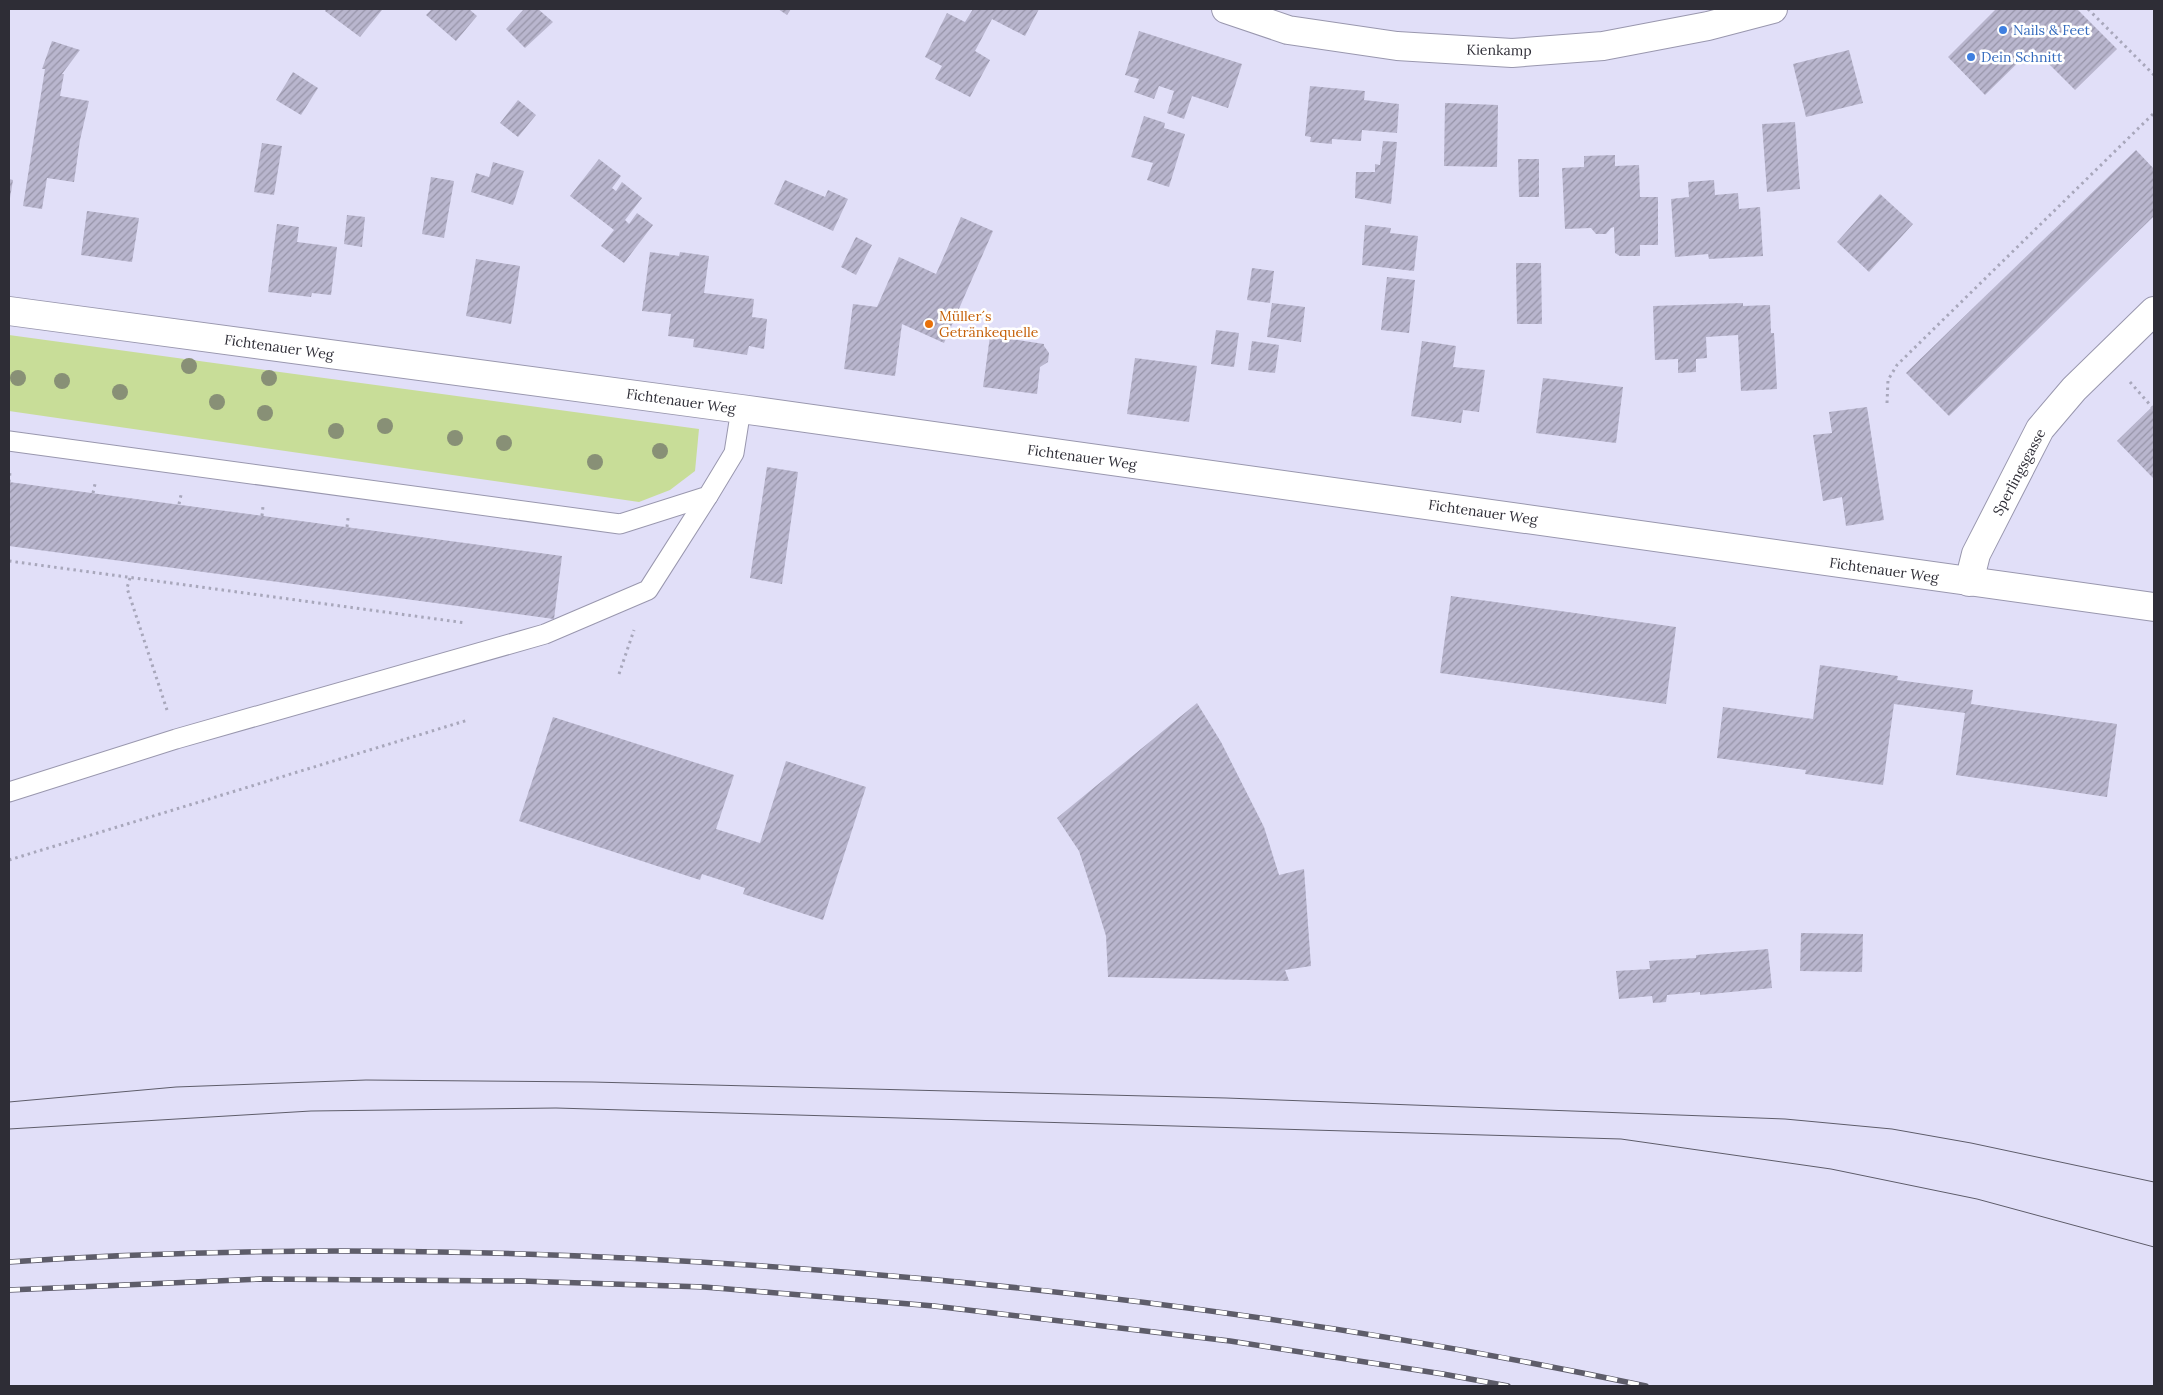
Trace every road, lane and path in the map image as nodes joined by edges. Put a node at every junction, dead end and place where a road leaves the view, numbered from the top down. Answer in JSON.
{"nodes":[{"id":1,"x":1226,"y":9,"type":"edge"},
{"id":2,"x":1773,"y":9,"type":"edge"},
{"id":3,"x":2088,"y":9,"type":"edge"},
{"id":4,"x":2154,"y":75,"type":"edge"},
{"id":5,"x":2154,"y":113,"type":"edge"},
{"id":6,"x":9,"y":311,"type":"edge"},
{"id":7,"x":2154,"y":311,"type":"edge"},
{"id":8,"x":2125,"y":376,"type":"dead end"},
{"id":9,"x":1887,"y":402,"type":"dead end"},
{"id":10,"x":2152,"y":407,"type":"dead end"},
{"id":11,"x":741,"y":409,"type":"junction"},
{"id":12,"x":9,"y":441,"type":"edge"},
{"id":13,"x":708,"y":496,"type":"junction"},
{"id":14,"x":9,"y":561,"type":"edge"},
{"id":15,"x":130,"y":578,"type":"junction"},
{"id":16,"x":1969,"y":582,"type":"junction"},
{"id":17,"x":2154,"y":607,"type":"edge"},
{"id":18,"x":466,"y":623,"type":"dead end"},
{"id":19,"x":468,"y":720,"type":"dead end"},
{"id":20,"x":176,"y":739,"type":"junction"},
{"id":21,"x":9,"y":792,"type":"edge"},
{"id":22,"x":9,"y":860,"type":"edge"}],
"edges":[{"from":1,"to":2,"type":"street","name":"Kienkamp"},
{"from":3,"to":4,"type":"path"},
{"from":5,"to":9,"type":"path"},
{"from":6,"to":11,"type":"street","name":"Fichtenauer Weg"},
{"from":7,"to":16,"type":"street","name":"Sperlingsgasse"},
{"from":8,"to":10,"type":"path"},
{"from":11,"to":13,"type":"lane"},
{"from":11,"to":16,"type":"street","name":"Fichtenauer Weg"},
{"from":12,"to":13,"type":"lane"},
{"from":13,"to":20,"type":"lane"},
{"from":14,"to":15,"type":"path"},
{"from":15,"to":18,"type":"path"},
{"from":15,"to":20,"type":"path"},
{"from":16,"to":17,"type":"street","name":"Fichtenauer Weg"},
{"from":19,"to":22,"type":"path"},
{"from":20,"to":21,"type":"lane"}]}
